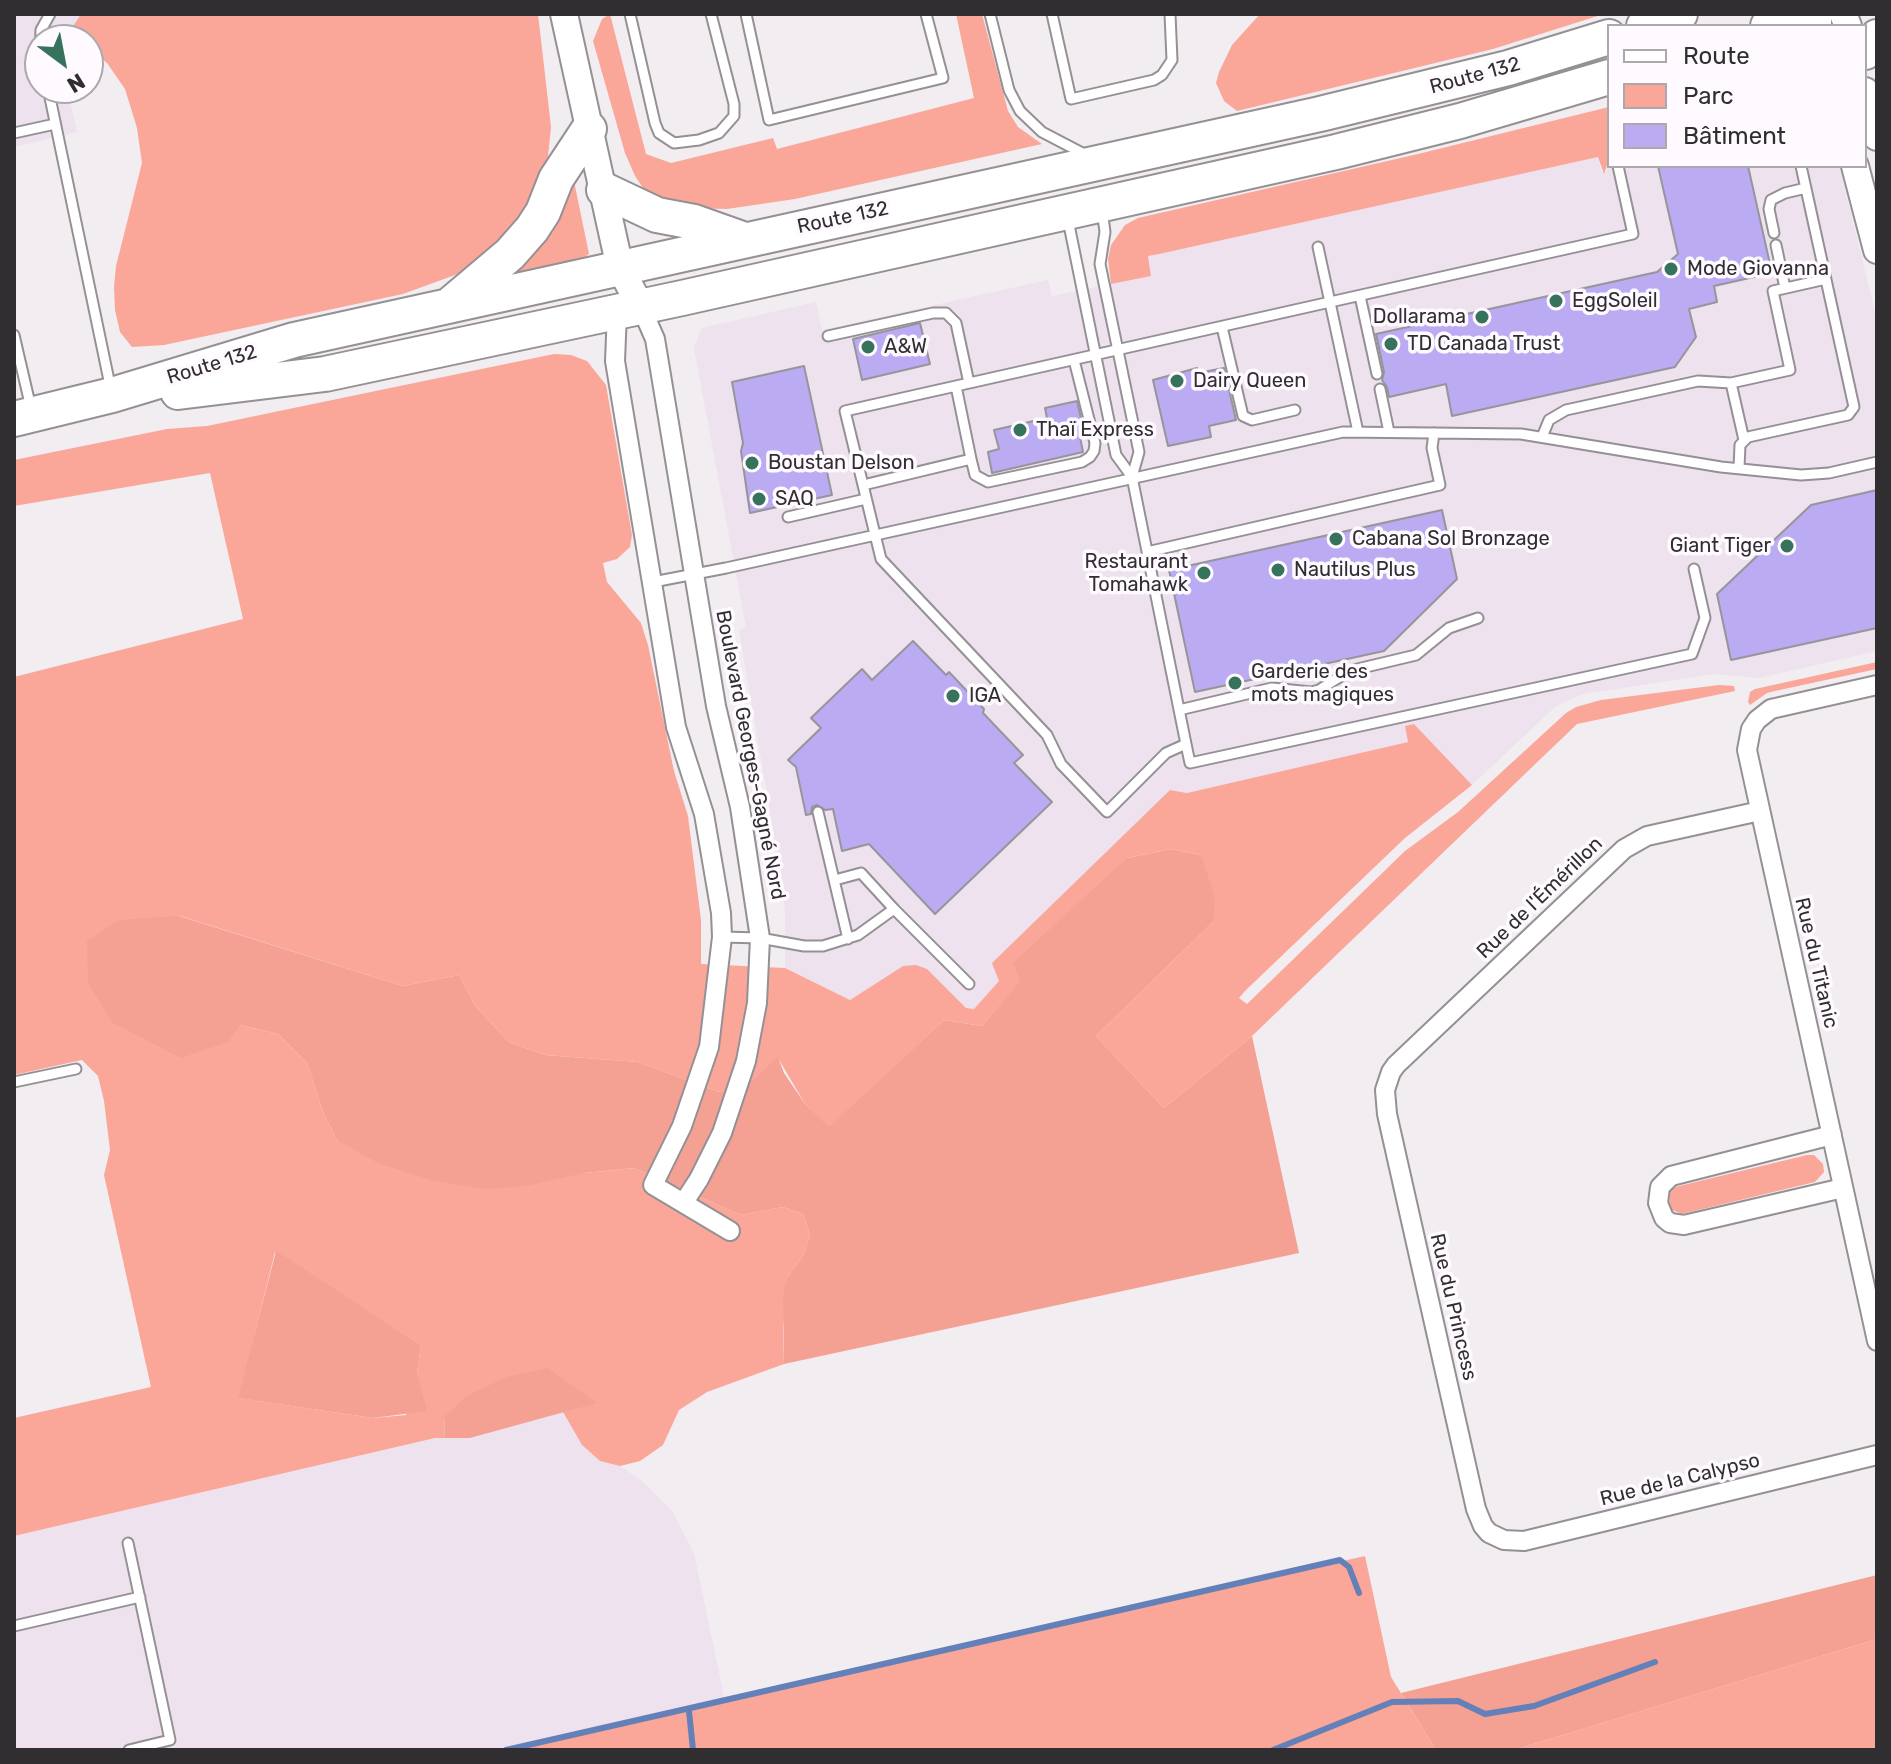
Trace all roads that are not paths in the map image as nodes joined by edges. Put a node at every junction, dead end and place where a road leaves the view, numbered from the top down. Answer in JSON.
{"nodes":[{"id":1,"x":564,"y":14,"type":"edge"},
{"id":2,"x":630,"y":14,"type":"edge"},
{"id":3,"x":711,"y":14,"type":"edge"},
{"id":4,"x":746,"y":14,"type":"edge"},
{"id":5,"x":926,"y":14,"type":"edge"},
{"id":6,"x":990,"y":14,"type":"edge"},
{"id":7,"x":1052,"y":14,"type":"edge"},
{"id":8,"x":1170,"y":14,"type":"edge"},
{"id":9,"x":1680,"y":14,"type":"edge"},
{"id":10,"x":1802,"y":14,"type":"edge"},
{"id":11,"x":1650,"y":24,"type":"edge"},
{"id":12,"x":1774,"y":24,"type":"edge"},
{"id":13,"x":1607,"y":38,"type":"edge"},
{"id":14,"x":1607,"y":78,"type":"edge"},
{"id":15,"x":1867,"y":99,"type":"edge"},
{"id":16,"x":51,"y":104,"type":"edge"},
{"id":17,"x":55,"y":124,"type":"junction"},
{"id":18,"x":589,"y":129,"type":"junction"},
{"id":19,"x":14,"y":133,"type":"edge"},
{"id":20,"x":1877,"y":137,"type":"edge"},
{"id":21,"x":1103,"y":163,"type":"junction"},
{"id":22,"x":1618,"y":168,"type":"edge"},
{"id":23,"x":1801,"y":168,"type":"edge"},
{"id":24,"x":1856,"y":168,"type":"edge"},
{"id":25,"x":1806,"y":188,"type":"junction"},
{"id":26,"x":604,"y":190,"type":"junction"},
{"id":27,"x":1101,"y":205,"type":"junction"},
{"id":28,"x":1066,"y":213,"type":"junction"},
{"id":29,"x":1774,"y":233,"type":"dead end"},
{"id":30,"x":742,"y":239,"type":"junction"},
{"id":31,"x":1776,"y":245,"type":"dead end"},
{"id":32,"x":1318,"y":247,"type":"dead end"},
{"id":33,"x":1877,"y":250,"type":"edge"},
{"id":34,"x":620,"y":268,"type":"junction"},
{"id":35,"x":1826,"y":279,"type":"junction"},
{"id":36,"x":1785,"y":288,"type":"junction"},
{"id":37,"x":1360,"y":296,"type":"junction"},
{"id":38,"x":1330,"y":303,"type":"junction"},
{"id":39,"x":449,"y":306,"type":"junction"},
{"id":40,"x":629,"y":309,"type":"junction"},
{"id":41,"x":1222,"y":327,"type":"junction"},
{"id":42,"x":14,"y":335,"type":"edge"},
{"id":43,"x":828,"y":336,"type":"dead end"},
{"id":44,"x":1117,"y":350,"type":"junction"},
{"id":45,"x":1096,"y":355,"type":"junction"},
{"id":46,"x":1074,"y":360,"type":"junction"},
{"id":47,"x":1377,"y":374,"type":"dead end"},
{"id":48,"x":969,"y":383,"type":"junction"},
{"id":49,"x":1731,"y":383,"type":"junction"},
{"id":50,"x":956,"y":386,"type":"junction"},
{"id":51,"x":1380,"y":389,"type":"dead end"},
{"id":52,"x":113,"y":398,"type":"junction"},
{"id":53,"x":1295,"y":410,"type":"dead end"},
{"id":54,"x":23,"y":417,"type":"edge"},
{"id":55,"x":1358,"y":432,"type":"junction"},
{"id":56,"x":1389,"y":432,"type":"junction"},
{"id":57,"x":1434,"y":433,"type":"junction"},
{"id":58,"x":1542,"y":437,"type":"junction"},
{"id":59,"x":1744,"y":440,"type":"junction"},
{"id":60,"x":971,"y":459,"type":"junction"},
{"id":61,"x":1877,"y":462,"type":"edge"},
{"id":62,"x":1739,"y":468,"type":"junction"},
{"id":63,"x":1132,"y":477,"type":"junction"},
{"id":64,"x":863,"y":485,"type":"junction"},
{"id":65,"x":866,"y":499,"type":"junction"},
{"id":66,"x":788,"y":517,"type":"dead end"},
{"id":67,"x":873,"y":535,"type":"junction"},
{"id":68,"x":1147,"y":552,"type":"junction"},
{"id":69,"x":1694,"y":569,"type":"dead end"},
{"id":70,"x":694,"y":574,"type":"junction"},
{"id":71,"x":653,"y":582,"type":"junction"},
{"id":72,"x":1478,"y":618,"type":"dead end"},
{"id":73,"x":1877,"y":685,"type":"edge"},
{"id":74,"x":1179,"y":710,"type":"junction"},
{"id":75,"x":1186,"y":744,"type":"junction"},
{"id":76,"x":1760,"y":811,"type":"junction"},
{"id":77,"x":818,"y":812,"type":"dead end"},
{"id":78,"x":835,"y":880,"type":"junction"},
{"id":79,"x":894,"y":909,"type":"junction"},
{"id":80,"x":722,"y":937,"type":"junction"},
{"id":81,"x":760,"y":938,"type":"junction"},
{"id":82,"x":848,"y":939,"type":"junction"},
{"id":83,"x":969,"y":984,"type":"dead end"},
{"id":84,"x":76,"y":1069,"type":"dead end"},
{"id":85,"x":1387,"y":1081,"type":"joint"},
{"id":86,"x":14,"y":1082,"type":"edge"},
{"id":87,"x":1832,"y":1135,"type":"junction"},
{"id":88,"x":1843,"y":1188,"type":"junction"},
{"id":89,"x":684,"y":1202,"type":"junction"},
{"id":90,"x":730,"y":1231,"type":"dead end"},
{"id":91,"x":1877,"y":1341,"type":"edge"},
{"id":92,"x":1877,"y":1455,"type":"edge"},
{"id":93,"x":1494,"y":1536,"type":"joint"},
{"id":94,"x":128,"y":1543,"type":"dead end"},
{"id":95,"x":140,"y":1597,"type":"junction"},
{"id":96,"x":14,"y":1626,"type":"edge"},
{"id":97,"x":129,"y":1750,"type":"edge"}],
"edges":[{"from":1,"to":18,"type":"street"},
{"from":2,"to":3,"type":"lane"},
{"from":4,"to":5,"type":"lane"},
{"from":6,"to":21,"type":"lane"},
{"from":7,"to":8,"type":"lane"},
{"from":9,"to":11,"type":"highway"},
{"from":10,"to":12,"type":"highway"},
{"from":13,"to":21,"type":"highway","name":"Route 132"},
{"from":14,"to":27,"type":"highway","name":"Route 132"},
{"from":15,"to":20,"type":"street"},
{"from":16,"to":17,"type":"lane"},
{"from":17,"to":19,"type":"lane"},
{"from":17,"to":52,"type":"lane"},
{"from":18,"to":26,"type":"street"},
{"from":18,"to":39,"type":"highway"},
{"from":21,"to":30,"type":"highway","name":"Route 132"},
{"from":22,"to":37,"type":"lane"},
{"from":23,"to":25,"type":"lane"},
{"from":24,"to":33,"type":"street"},
{"from":25,"to":29,"type":"lane"},
{"from":25,"to":35,"type":"lane"},
{"from":26,"to":30,"type":"highway"},
{"from":26,"to":34,"type":"street"},
{"from":27,"to":28,"type":"highway","name":"Route 132"},
{"from":27,"to":44,"type":"lane"},
{"from":28,"to":40,"type":"highway","name":"Route 132"},
{"from":28,"to":45,"type":"lane"},
{"from":30,"to":34,"type":"highway","name":"Route 132"},
{"from":31,"to":36,"type":"lane"},
{"from":32,"to":38,"type":"lane"},
{"from":34,"to":39,"type":"highway","name":"Route 132"},
{"from":34,"to":40,"type":"street"},
{"from":35,"to":36,"type":"lane"},
{"from":35,"to":59,"type":"lane"},
{"from":36,"to":49,"type":"lane"},
{"from":37,"to":38,"type":"lane"},
{"from":37,"to":47,"type":"lane"},
{"from":38,"to":41,"type":"lane"},
{"from":38,"to":55,"type":"lane"},
{"from":39,"to":52,"type":"highway","name":"Route 132"},
{"from":40,"to":52,"type":"highway","name":"Route 132"},
{"from":40,"to":70,"type":"street","name":"Boulevard Georges-Gagné Nord"},
{"from":40,"to":71,"type":"street"},
{"from":41,"to":44,"type":"lane"},
{"from":41,"to":53,"type":"lane"},
{"from":42,"to":54,"type":"lane"},
{"from":43,"to":48,"type":"lane"},
{"from":44,"to":45,"type":"lane"},
{"from":44,"to":63,"type":"lane"},
{"from":45,"to":46,"type":"lane"},
{"from":45,"to":63,"type":"lane"},
{"from":46,"to":48,"type":"lane"},
{"from":46,"to":60,"type":"lane"},
{"from":48,"to":50,"type":"lane"},
{"from":49,"to":58,"type":"lane"},
{"from":49,"to":59,"type":"lane"},
{"from":50,"to":60,"type":"lane"},
{"from":50,"to":64,"type":"lane"},
{"from":51,"to":56,"type":"lane"},
{"from":52,"to":54,"type":"highway","name":"Route 132"},
{"from":55,"to":56,"type":"lane"},
{"from":55,"to":63,"type":"lane"},
{"from":56,"to":57,"type":"lane"},
{"from":57,"to":58,"type":"lane"},
{"from":57,"to":68,"type":"lane"},
{"from":58,"to":62,"type":"lane"},
{"from":59,"to":62,"type":"lane"},
{"from":60,"to":64,"type":"lane"},
{"from":61,"to":62,"type":"lane"},
{"from":63,"to":67,"type":"lane"},
{"from":63,"to":68,"type":"lane"},
{"from":64,"to":65,"type":"lane"},
{"from":65,"to":66,"type":"lane"},
{"from":65,"to":67,"type":"lane"},
{"from":67,"to":70,"type":"lane"},
{"from":67,"to":75,"type":"lane"},
{"from":68,"to":74,"type":"lane"},
{"from":69,"to":75,"type":"lane"},
{"from":70,"to":71,"type":"lane"},
{"from":70,"to":81,"type":"street","name":"Boulevard Georges-Gagné Nord"},
{"from":71,"to":80,"type":"street"},
{"from":72,"to":74,"type":"lane"},
{"from":73,"to":76,"type":"street","name":"Rue du Titanic"},
{"from":74,"to":75,"type":"lane"},
{"from":76,"to":85,"type":"street","name":"Rue de l'Émérillon"},
{"from":76,"to":87,"type":"street","name":"Rue du Titanic"},
{"from":77,"to":78,"type":"lane"},
{"from":78,"to":79,"type":"lane"},
{"from":78,"to":82,"type":"lane"},
{"from":79,"to":82,"type":"lane"},
{"from":79,"to":83,"type":"lane"},
{"from":80,"to":81,"type":"lane"},
{"from":80,"to":89,"type":"street"},
{"from":81,"to":82,"type":"lane"},
{"from":81,"to":89,"type":"street","name":"Boulevard Georges-Gagné Nord"},
{"from":84,"to":86,"type":"lane"},
{"from":85,"to":93,"type":"street","name":"Rue du Princess"},
{"from":87,"to":88,"type":"street","name":"Rue du Titanic"},
{"from":87,"to":88,"type":"street"},
{"from":88,"to":91,"type":"street","name":"Rue du Titanic"},
{"from":89,"to":90,"type":"street"},
{"from":92,"to":93,"type":"street","name":"Rue de la Calypso"},
{"from":94,"to":95,"type":"lane"},
{"from":95,"to":96,"type":"lane"},
{"from":95,"to":97,"type":"lane"}]}
